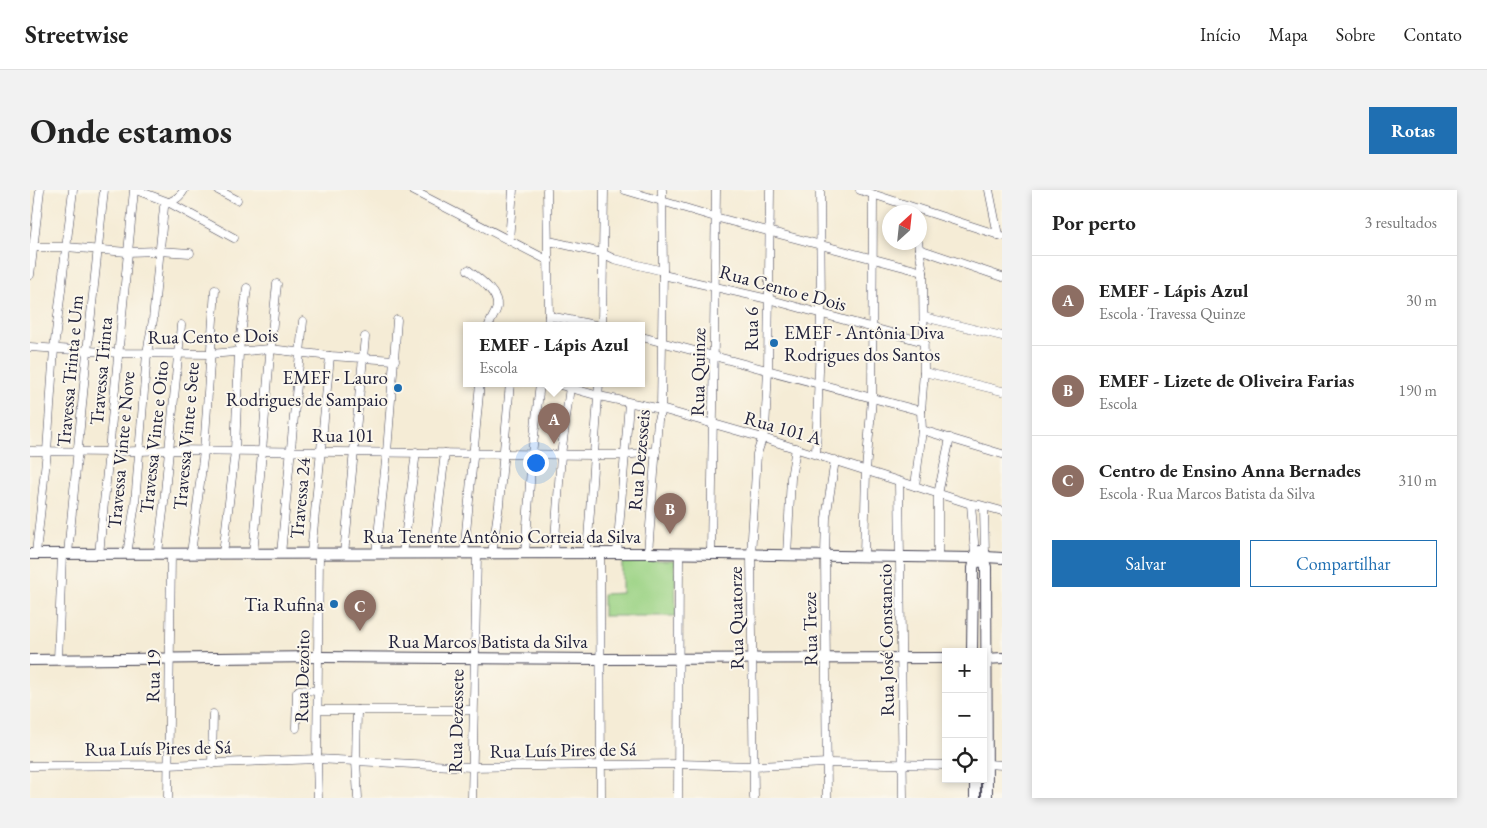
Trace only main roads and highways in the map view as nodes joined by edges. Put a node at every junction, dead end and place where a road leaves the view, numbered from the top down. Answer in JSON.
{"nodes":[{"id":1,"x":33,"y":553,"type":"edge"},
{"id":2,"x":980,"y":557,"type":"junction"},
{"id":3,"x":1002,"y":558,"type":"edge"},
{"id":4,"x":972,"y":648,"type":"edge"},
{"id":5,"x":984,"y":648,"type":"edge"},
{"id":6,"x":987,"y":656,"type":"edge"},
{"id":7,"x":942,"y":658,"type":"edge"},
{"id":8,"x":1002,"y":658,"type":"edge"},
{"id":9,"x":30,"y":660,"type":"edge"},
{"id":10,"x":985,"y":693,"type":"edge"},
{"id":11,"x":975,"y":795,"type":"edge"},
{"id":12,"x":987,"y":795,"type":"edge"}],
"edges":[{"from":1,"to":2,"type":"main road","name":"Rua Tenente Antônio Correia da Silva"},
{"from":2,"to":3,"type":"main road","name":"Rua Tenente Antônio Correia da Silva"},
{"from":2,"to":4,"type":"main road"},
{"from":2,"to":5,"type":"main road"},
{"from":6,"to":8,"type":"main road"},
{"from":7,"to":9,"type":"main road","name":"Rua Marcos Batista da Silva"},
{"from":10,"to":12,"type":"main road"},
{"from":11,"to":12,"type":"main road"}]}
